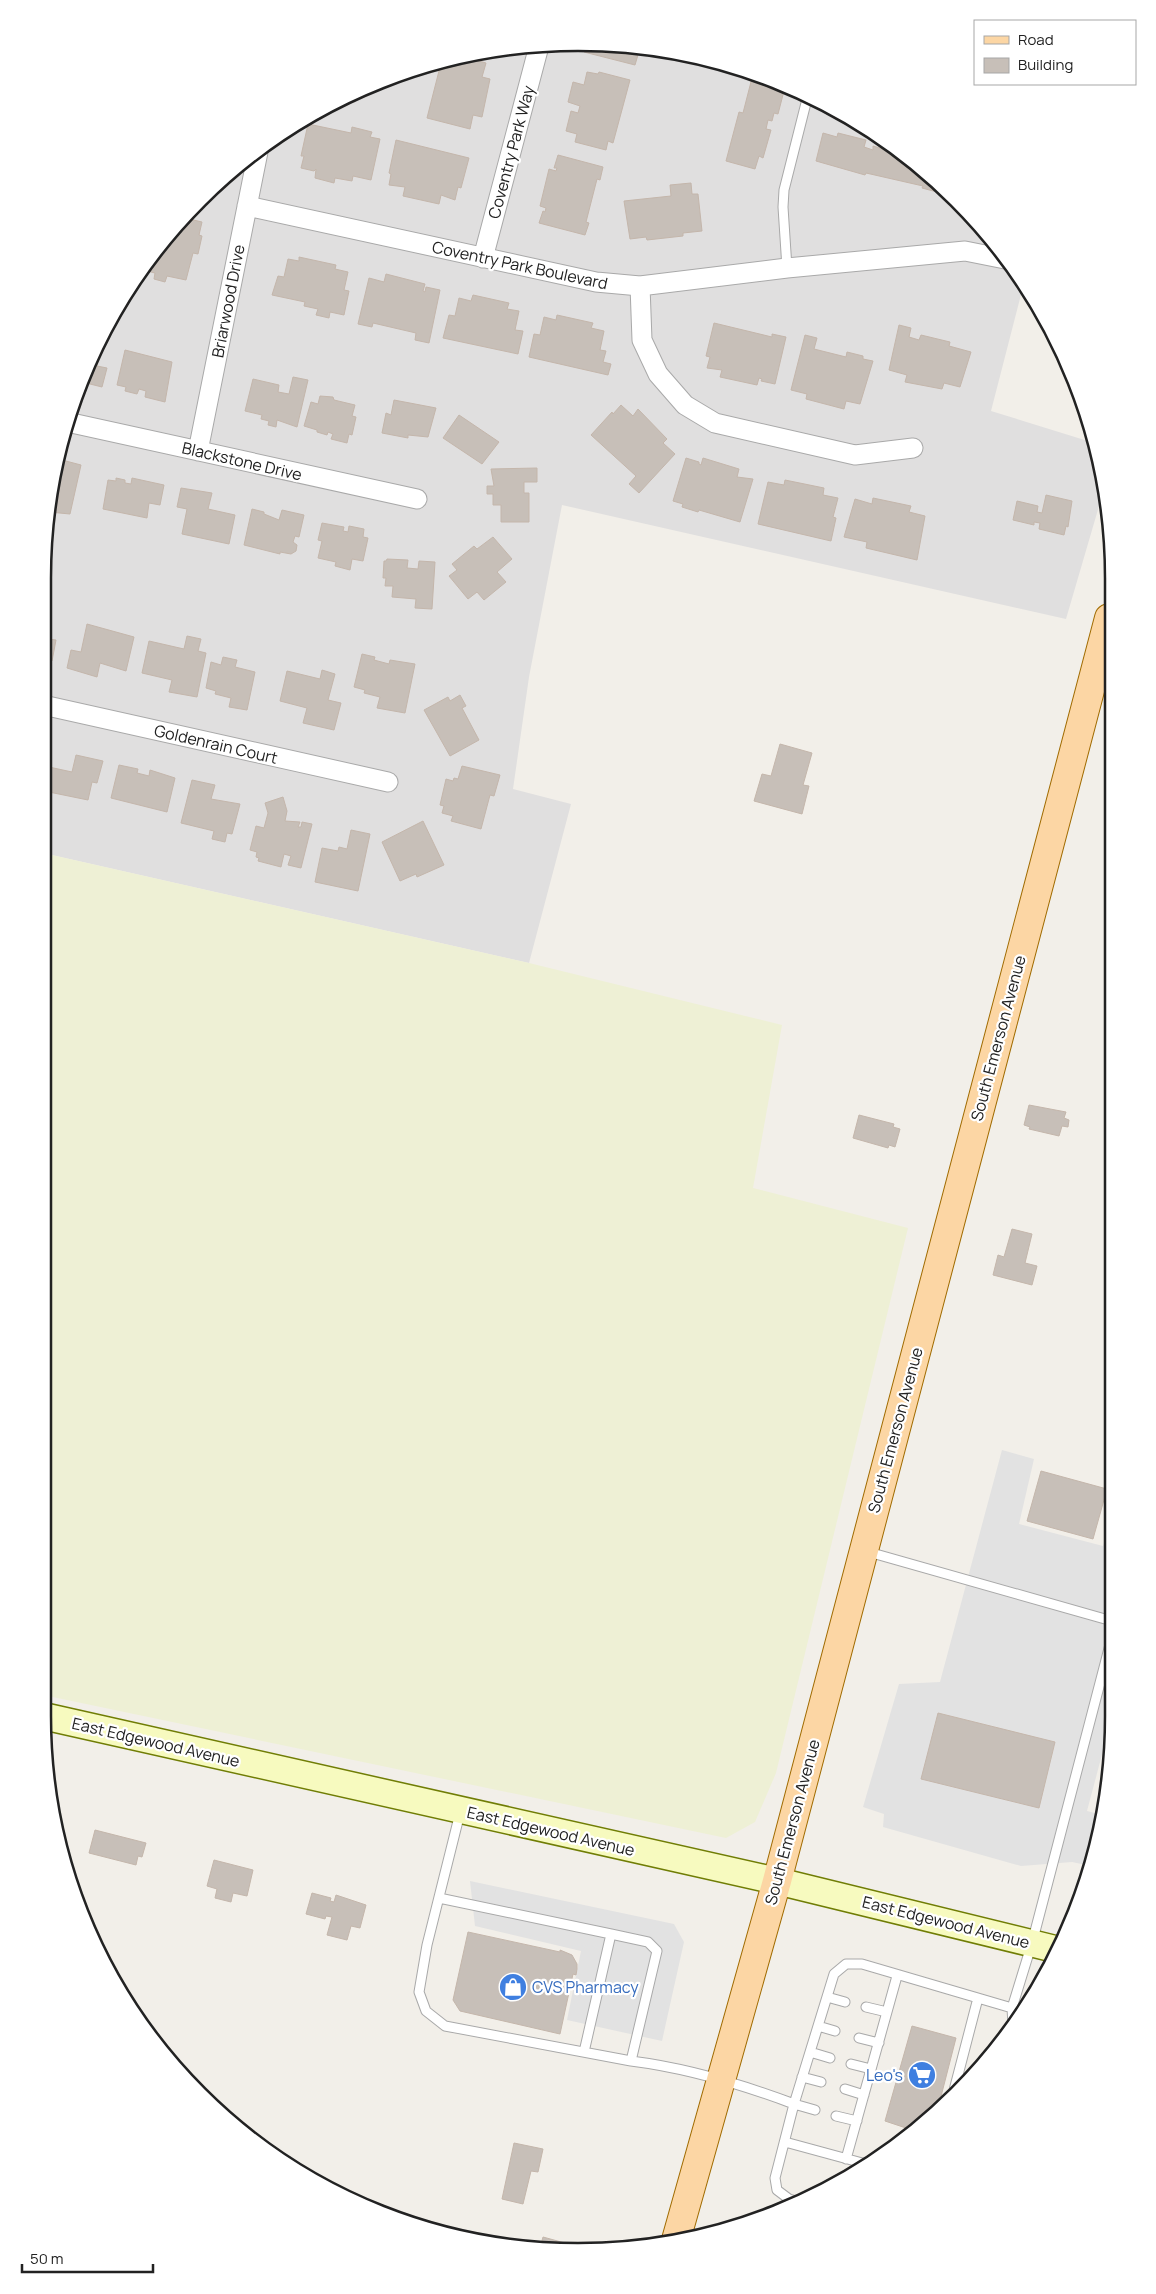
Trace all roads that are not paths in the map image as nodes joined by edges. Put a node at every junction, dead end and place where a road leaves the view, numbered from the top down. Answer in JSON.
{"nodes":[{"id":1,"x":537,"y":53,"type":"edge"},
{"id":2,"x":806,"y":104,"type":"edge"},
{"id":3,"x":256,"y":161,"type":"edge"},
{"id":4,"x":247,"y":206,"type":"junction"},
{"id":5,"x":996,"y":257,"type":"edge"},
{"id":6,"x":483,"y":258,"type":"junction"},
{"id":7,"x":787,"y":268,"type":"junction"},
{"id":8,"x":640,"y":286,"type":"junction"},
{"id":9,"x":75,"y":424,"type":"edge"},
{"id":10,"x":912,"y":448,"type":"dead end"},
{"id":11,"x":198,"y":451,"type":"junction"},
{"id":12,"x":417,"y":500,"type":"dead end"},
{"id":13,"x":1105,"y":633,"type":"edge"},
{"id":14,"x":51,"y":707,"type":"edge"},
{"id":15,"x":388,"y":782,"type":"dead end"},
{"id":16,"x":863,"y":1550,"type":"junction"},
{"id":17,"x":1105,"y":1619,"type":"edge"},
{"id":18,"x":1105,"y":1664,"type":"edge"},
{"id":19,"x":51,"y":1718,"type":"edge"},
{"id":20,"x":461,"y":1810,"type":"junction"},
{"id":21,"x":777,"y":1881,"type":"junction"},
{"id":22,"x":439,"y":1898,"type":"junction"},
{"id":23,"x":611,"y":1934,"type":"junction"},
{"id":24,"x":1032,"y":1943,"type":"junction"},
{"id":25,"x":1051,"y":1948,"type":"edge"},
{"id":26,"x":897,"y":1976,"type":"junction"},
{"id":27,"x":827,"y":1997,"type":"junction"},
{"id":28,"x":978,"y":1998,"type":"junction"},
{"id":29,"x":845,"y":2002,"type":"dead end"},
{"id":30,"x":866,"y":2007,"type":"dead end"},
{"id":31,"x":1012,"y":2008,"type":"junction"},
{"id":32,"x":887,"y":2012,"type":"junction"},
{"id":33,"x":1012,"y":2014,"type":"edge"},
{"id":34,"x":818,"y":2026,"type":"junction"},
{"id":35,"x":835,"y":2031,"type":"dead end"},
{"id":36,"x":859,"y":2038,"type":"dead end"},
{"id":37,"x":878,"y":2043,"type":"junction"},
{"id":38,"x":584,"y":2052,"type":"junction"},
{"id":39,"x":810,"y":2052,"type":"junction"},
{"id":40,"x":830,"y":2058,"type":"dead end"},
{"id":41,"x":631,"y":2061,"type":"junction"},
{"id":42,"x":851,"y":2064,"type":"dead end"},
{"id":43,"x":871,"y":2069,"type":"junction"},
{"id":44,"x":802,"y":2077,"type":"junction"},
{"id":45,"x":722,"y":2079,"type":"junction"},
{"id":46,"x":956,"y":2081,"type":"edge"},
{"id":47,"x":821,"y":2082,"type":"dead end"},
{"id":48,"x":845,"y":2089,"type":"dead end"},
{"id":49,"x":864,"y":2094,"type":"junction"},
{"id":50,"x":794,"y":2104,"type":"junction"},
{"id":51,"x":815,"y":2110,"type":"dead end"},
{"id":52,"x":836,"y":2116,"type":"dead end"},
{"id":53,"x":857,"y":2122,"type":"junction"},
{"id":54,"x":785,"y":2142,"type":"junction"},
{"id":55,"x":846,"y":2159,"type":"junction"},
{"id":56,"x":858,"y":2162,"type":"edge"},
{"id":57,"x":789,"y":2199,"type":"edge"},
{"id":58,"x":678,"y":2233,"type":"edge"}],
"edges":[{"from":1,"to":6,"type":"street","name":"Coventry Park Way"},
{"from":2,"to":7,"type":"lane"},
{"from":3,"to":4,"type":"street","name":"Briarwood Drive"},
{"from":4,"to":6,"type":"street","name":"Coventry Park Boulevard"},
{"from":4,"to":11,"type":"street","name":"Briarwood Drive"},
{"from":5,"to":7,"type":"street","name":"Coventry Park Boulevard"},
{"from":6,"to":8,"type":"street","name":"Coventry Park Boulevard"},
{"from":7,"to":8,"type":"street","name":"Coventry Park Boulevard"},
{"from":8,"to":10,"type":"street"},
{"from":9,"to":11,"type":"street","name":"Blackstone Drive"},
{"from":11,"to":12,"type":"street","name":"Blackstone Drive"},
{"from":13,"to":16,"type":"main road","name":"South Emerson Avenue"},
{"from":14,"to":15,"type":"street","name":"Goldenrain Court"},
{"from":16,"to":17,"type":"lane"},
{"from":16,"to":21,"type":"main road","name":"South Emerson Avenue"},
{"from":18,"to":24,"type":"lane"},
{"from":19,"to":20,"type":"main road","name":"East Edgewood Avenue"},
{"from":20,"to":21,"type":"main road","name":"East Edgewood Avenue"},
{"from":20,"to":22,"type":"lane"},
{"from":21,"to":24,"type":"main road","name":"East Edgewood Avenue"},
{"from":21,"to":45,"type":"main road","name":"South Emerson Avenue"},
{"from":22,"to":23,"type":"lane"},
{"from":22,"to":38,"type":"lane"},
{"from":23,"to":38,"type":"lane"},
{"from":23,"to":41,"type":"lane"},
{"from":24,"to":25,"type":"main road","name":"East Edgewood Avenue"},
{"from":24,"to":31,"type":"lane"},
{"from":26,"to":27,"type":"lane"},
{"from":26,"to":28,"type":"lane"},
{"from":26,"to":32,"type":"lane"},
{"from":27,"to":29,"type":"lane"},
{"from":27,"to":34,"type":"lane"},
{"from":28,"to":31,"type":"lane"},
{"from":28,"to":46,"type":"lane"},
{"from":30,"to":32,"type":"lane"},
{"from":31,"to":33,"type":"lane"},
{"from":32,"to":37,"type":"lane"},
{"from":34,"to":35,"type":"lane"},
{"from":34,"to":39,"type":"lane"},
{"from":36,"to":37,"type":"lane"},
{"from":37,"to":43,"type":"lane"},
{"from":38,"to":41,"type":"lane"},
{"from":39,"to":40,"type":"lane"},
{"from":39,"to":44,"type":"lane"},
{"from":41,"to":45,"type":"lane"},
{"from":42,"to":43,"type":"lane"},
{"from":43,"to":49,"type":"lane"},
{"from":44,"to":47,"type":"lane"},
{"from":44,"to":50,"type":"lane"},
{"from":45,"to":50,"type":"lane"},
{"from":45,"to":58,"type":"main road","name":"South Emerson Avenue"},
{"from":48,"to":49,"type":"lane"},
{"from":49,"to":53,"type":"lane"},
{"from":50,"to":51,"type":"lane"},
{"from":50,"to":54,"type":"lane"},
{"from":52,"to":53,"type":"lane"},
{"from":53,"to":55,"type":"lane"},
{"from":54,"to":55,"type":"lane"},
{"from":54,"to":57,"type":"lane"},
{"from":55,"to":56,"type":"lane"}]}
